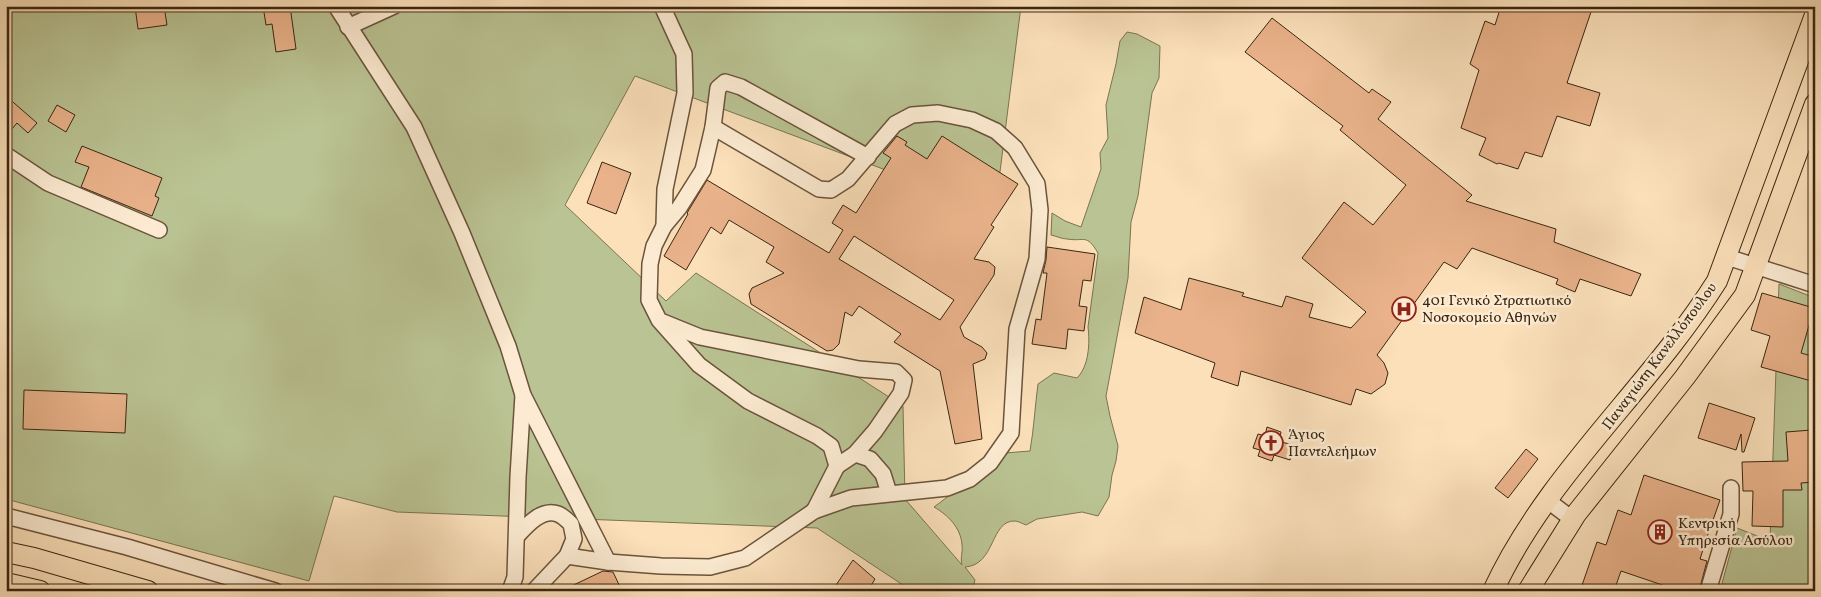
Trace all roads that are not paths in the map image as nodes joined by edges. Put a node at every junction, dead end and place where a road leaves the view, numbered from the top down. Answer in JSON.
{"nodes":[{"id":1,"x":336,"y":6,"type":"edge"},
{"id":2,"x":394,"y":6,"type":"edge"},
{"id":3,"x":662,"y":6,"type":"edge"},
{"id":4,"x":1815,"y":15,"type":"edge"},
{"id":5,"x":348,"y":26,"type":"junction"},
{"id":6,"x":1815,"y":104,"type":"edge"},
{"id":7,"x":713,"y":128,"type":"junction"},
{"id":8,"x":6,"y":154,"type":"edge"},
{"id":9,"x":868,"y":157,"type":"junction"},
{"id":10,"x":664,"y":226,"type":"junction"},
{"id":11,"x":159,"y":230,"type":"dead end"},
{"id":12,"x":1727,"y":257,"type":"junction"},
{"id":13,"x":1757,"y":266,"type":"junction"},
{"id":14,"x":1815,"y":284,"type":"edge"},
{"id":15,"x":659,"y":320,"type":"junction"},
{"id":16,"x":523,"y":395,"type":"junction"},
{"id":17,"x":855,"y":454,"type":"junction"},
{"id":18,"x":838,"y":466,"type":"junction"},
{"id":19,"x":1731,"y":488,"type":"dead end"},
{"id":20,"x":889,"y":493,"type":"junction"},
{"id":21,"x":1547,"y":500,"type":"junction"},
{"id":22,"x":814,"y":511,"type":"junction"},
{"id":23,"x":6,"y":516,"type":"edge"},
{"id":24,"x":1572,"y":519,"type":"junction"},
{"id":25,"x":517,"y":536,"type":"junction"},
{"id":26,"x":6,"y":552,"type":"edge"},
{"id":27,"x":567,"y":556,"type":"junction"},
{"id":28,"x":608,"y":562,"type":"junction"},
{"id":29,"x":6,"y":583,"type":"edge"},
{"id":30,"x":32,"y":590,"type":"edge"},
{"id":31,"x":148,"y":591,"type":"edge"},
{"id":32,"x":275,"y":591,"type":"edge"},
{"id":33,"x":510,"y":591,"type":"edge"},
{"id":34,"x":534,"y":591,"type":"edge"},
{"id":35,"x":1493,"y":591,"type":"edge"},
{"id":36,"x":1528,"y":591,"type":"edge"},
{"id":37,"x":1708,"y":591,"type":"edge"}],
"edges":[{"from":1,"to":5,"type":"lane"},
{"from":2,"to":5,"type":"lane"},
{"from":3,"to":10,"type":"lane"},
{"from":4,"to":12,"type":"main road","name":"Παναγιώτη Κανελλόπουλου"},
{"from":5,"to":16,"type":"lane"},
{"from":6,"to":13,"type":"main road","name":"Παναγιώτη Κανελλόπουλου"},
{"from":7,"to":9,"type":"lane"},
{"from":7,"to":9,"type":"lane"},
{"from":7,"to":10,"type":"lane"},
{"from":8,"to":11,"type":"lane"},
{"from":9,"to":20,"type":"lane"},
{"from":10,"to":15,"type":"lane"},
{"from":12,"to":13,"type":"lane"},
{"from":12,"to":21,"type":"main road","name":"Παναγιώτη Κανελλόπουλου"},
{"from":13,"to":14,"type":"lane"},
{"from":13,"to":24,"type":"main road","name":"Παναγιώτη Κανελλόπουλου"},
{"from":15,"to":17,"type":"lane"},
{"from":15,"to":18,"type":"lane"},
{"from":16,"to":25,"type":"lane"},
{"from":16,"to":28,"type":"lane"},
{"from":17,"to":18,"type":"lane"},
{"from":17,"to":20,"type":"lane"},
{"from":18,"to":22,"type":"lane"},
{"from":19,"to":37,"type":"lane"},
{"from":20,"to":22,"type":"lane"},
{"from":21,"to":24,"type":"lane"},
{"from":21,"to":35,"type":"main road","name":"Παναγιώτη Κανελλόπουλου"},
{"from":22,"to":28,"type":"lane"},
{"from":23,"to":32,"type":"lane"},
{"from":24,"to":36,"type":"main road","name":"Παναγιώτη Κανελλόπουλου"},
{"from":25,"to":27,"type":"lane"},
{"from":25,"to":33,"type":"lane"},
{"from":26,"to":31,"type":"main road"},
{"from":27,"to":28,"type":"lane"},
{"from":27,"to":34,"type":"lane"},
{"from":29,"to":30,"type":"main road"}]}
